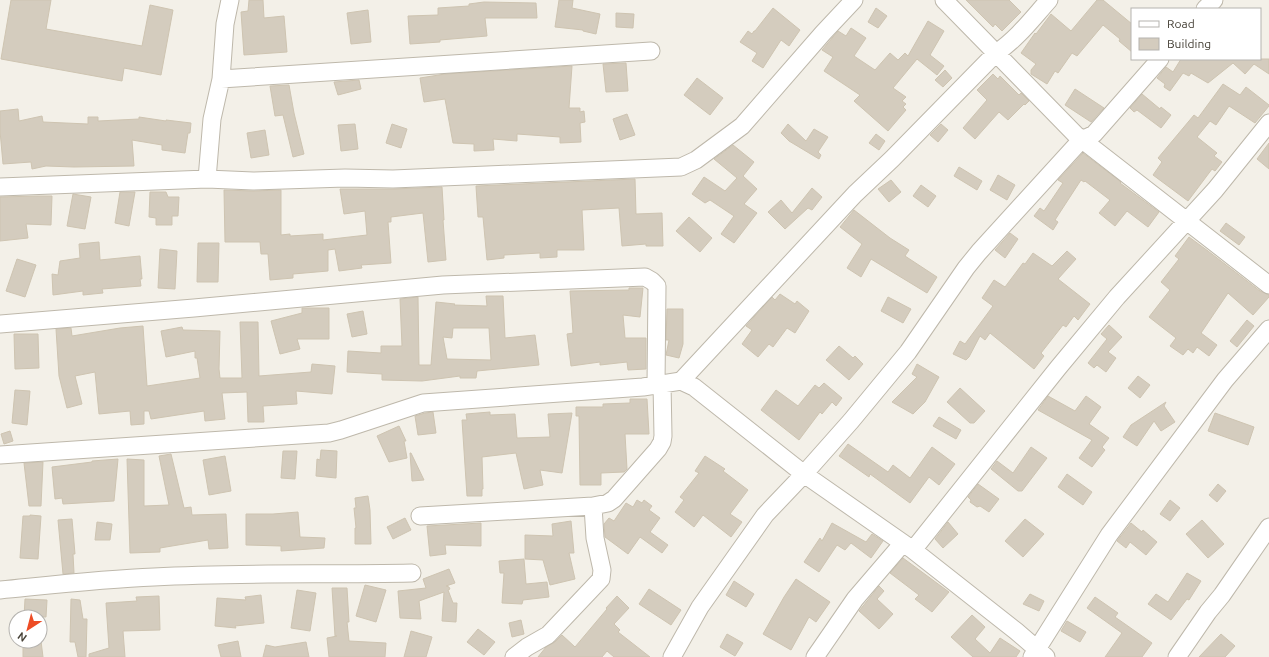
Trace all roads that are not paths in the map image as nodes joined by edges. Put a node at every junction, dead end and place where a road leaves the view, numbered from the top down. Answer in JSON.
{"nodes":[{"id":1,"x":230,"y":0,"type":"edge"},
{"id":2,"x":854,"y":0,"type":"edge"},
{"id":3,"x":944,"y":0,"type":"edge"},
{"id":4,"x":1048,"y":0,"type":"edge"},
{"id":5,"x":1214,"y":0,"type":"edge"},
{"id":6,"x":1206,"y":8,"type":"edge"},
{"id":7,"x":651,"y":51,"type":"dead end"},
{"id":8,"x":996,"y":53,"type":"junction"},
{"id":9,"x":1159,"y":60,"type":"edge"},
{"id":10,"x":221,"y":79,"type":"junction"},
{"id":11,"x":1269,"y":123,"type":"edge"},
{"id":12,"x":1082,"y":139,"type":"junction"},
{"id":13,"x":207,"y":179,"type":"junction"},
{"id":14,"x":0,"y":187,"type":"edge"},
{"id":15,"x":1187,"y":221,"type":"junction"},
{"id":16,"x":1269,"y":285,"type":"edge"},
{"id":17,"x":0,"y":324,"type":"edge"},
{"id":18,"x":1269,"y":329,"type":"edge"},
{"id":19,"x":681,"y":381,"type":"junction"},
{"id":20,"x":659,"y":384,"type":"junction"},
{"id":21,"x":0,"y":455,"type":"edge"},
{"id":22,"x":804,"y":474,"type":"junction"},
{"id":23,"x":594,"y":506,"type":"junction"},
{"id":24,"x":420,"y":516,"type":"dead end"},
{"id":25,"x":1269,"y":527,"type":"edge"},
{"id":26,"x":908,"y":546,"type":"junction"},
{"id":27,"x":412,"y":573,"type":"dead end"},
{"id":28,"x":0,"y":590,"type":"edge"},
{"id":29,"x":1038,"y":655,"type":"edge"},
{"id":30,"x":514,"y":657,"type":"edge"},
{"id":31,"x":672,"y":657,"type":"edge"},
{"id":32,"x":816,"y":657,"type":"edge"},
{"id":33,"x":1177,"y":657,"type":"edge"}],
"edges":[{"from":1,"to":10,"type":"street"},
{"from":2,"to":13,"type":"street"},
{"from":3,"to":8,"type":"street"},
{"from":4,"to":8,"type":"street"},
{"from":5,"to":6,"type":"street"},
{"from":7,"to":10,"type":"street"},
{"from":8,"to":12,"type":"street"},
{"from":8,"to":19,"type":"street"},
{"from":9,"to":12,"type":"street"},
{"from":10,"to":13,"type":"street"},
{"from":11,"to":15,"type":"street"},
{"from":12,"to":15,"type":"street"},
{"from":12,"to":22,"type":"street"},
{"from":13,"to":14,"type":"street"},
{"from":15,"to":16,"type":"street"},
{"from":15,"to":26,"type":"street"},
{"from":17,"to":20,"type":"street"},
{"from":18,"to":29,"type":"street"},
{"from":19,"to":20,"type":"street"},
{"from":19,"to":22,"type":"street"},
{"from":20,"to":21,"type":"street"},
{"from":20,"to":23,"type":"street"},
{"from":22,"to":26,"type":"street"},
{"from":22,"to":31,"type":"street"},
{"from":23,"to":24,"type":"street"},
{"from":23,"to":30,"type":"street"},
{"from":25,"to":33,"type":"street"},
{"from":26,"to":29,"type":"street"},
{"from":26,"to":32,"type":"street"},
{"from":27,"to":28,"type":"street"}]}
